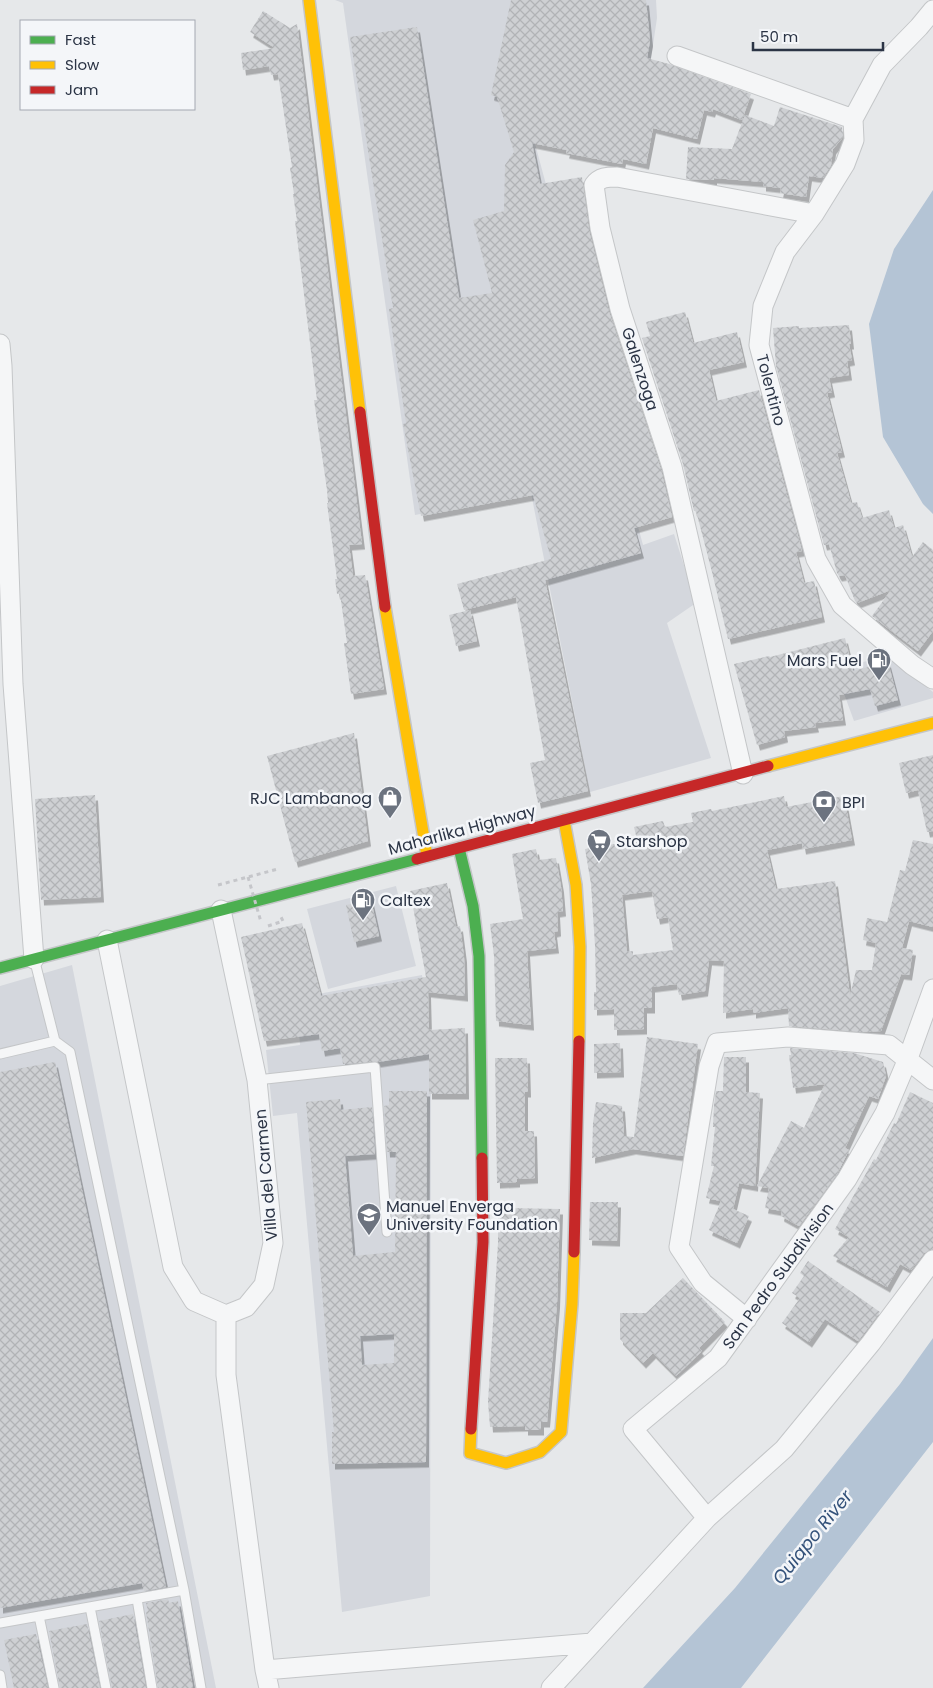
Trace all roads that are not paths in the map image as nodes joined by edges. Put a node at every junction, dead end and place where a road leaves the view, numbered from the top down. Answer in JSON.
{"nodes":[{"id":1,"x":309,"y":0,"type":"edge"},
{"id":2,"x":933,"y":10,"type":"edge"},
{"id":3,"x":677,"y":56,"type":"dead end"},
{"id":4,"x":853,"y":119,"type":"junction"},
{"id":5,"x":814,"y":214,"type":"junction"},
{"id":6,"x":0,"y":344,"type":"edge"},
{"id":7,"x":1,"y":366,"type":"edge"},
{"id":8,"x":933,"y":679,"type":"edge"},
{"id":9,"x":933,"y":723,"type":"edge"},
{"id":10,"x":743,"y":774,"type":"junction"},
{"id":11,"x":564,"y":820,"type":"junction"},
{"id":12,"x":459,"y":848,"type":"junction"},
{"id":13,"x":427,"y":856,"type":"junction"},
{"id":14,"x":221,"y":910,"type":"junction"},
{"id":15,"x":107,"y":940,"type":"junction"},
{"id":16,"x":34,"y":959,"type":"junction"},
{"id":17,"x":0,"y":968,"type":"edge"},
{"id":18,"x":933,"y":989,"type":"edge"},
{"id":19,"x":55,"y":1041,"type":"junction"},
{"id":20,"x":0,"y":1054,"type":"edge"},
{"id":21,"x":907,"y":1061,"type":"junction"},
{"id":22,"x":257,"y":1080,"type":"junction"},
{"id":23,"x":933,"y":1080,"type":"edge"},
{"id":24,"x":387,"y":1232,"type":"dead end"},
{"id":25,"x":933,"y":1260,"type":"edge"},
{"id":26,"x":226,"y":1315,"type":"junction"},
{"id":27,"x":747,"y":1319,"type":"junction"},
{"id":28,"x":707,"y":1518,"type":"junction"},
{"id":29,"x":184,"y":1590,"type":"junction"},
{"id":30,"x":137,"y":1598,"type":"junction"},
{"id":31,"x":90,"y":1607,"type":"junction"},
{"id":32,"x":39,"y":1616,"type":"junction"},
{"id":33,"x":0,"y":1624,"type":"edge"},
{"id":34,"x":592,"y":1643,"type":"junction"},
{"id":35,"x":0,"y":1675,"type":"edge"},
{"id":36,"x":267,"y":1679,"type":"edge"},
{"id":37,"x":2,"y":1688,"type":"edge"},
{"id":38,"x":54,"y":1688,"type":"edge"},
{"id":39,"x":106,"y":1688,"type":"edge"},
{"id":40,"x":152,"y":1688,"type":"edge"},
{"id":41,"x":201,"y":1688,"type":"edge"},
{"id":42,"x":551,"y":1688,"type":"edge"}],
"edges":[{"from":1,"to":13,"type":"street"},
{"from":2,"to":4,"type":"street","name":"Tolentino"},
{"from":3,"to":4,"type":"street"},
{"from":4,"to":5,"type":"street","name":"Tolentino"},
{"from":5,"to":8,"type":"street","name":"Tolentino"},
{"from":5,"to":10,"type":"street","name":"Galenzoga"},
{"from":6,"to":7,"type":"street"},
{"from":7,"to":16,"type":"street"},
{"from":9,"to":10,"type":"street","name":"Maharlika Highway"},
{"from":10,"to":11,"type":"street","name":"Maharlika Highway"},
{"from":11,"to":12,"type":"street","name":"Maharlika Highway"},
{"from":11,"to":12,"type":"street"},
{"from":12,"to":13,"type":"street","name":"Maharlika Highway"},
{"from":13,"to":14,"type":"street","name":"Maharlika Highway"},
{"from":14,"to":15,"type":"street","name":"Maharlika Highway"},
{"from":14,"to":22,"type":"street","name":"Villa del Carmen"},
{"from":15,"to":16,"type":"street","name":"Maharlika Highway"},
{"from":15,"to":26,"type":"street"},
{"from":16,"to":17,"type":"street","name":"Maharlika Highway"},
{"from":16,"to":19,"type":"lane"},
{"from":18,"to":21,"type":"street","name":"San Pedro Subdivision"},
{"from":19,"to":20,"type":"lane"},
{"from":19,"to":29,"type":"lane"},
{"from":21,"to":23,"type":"street"},
{"from":21,"to":27,"type":"street","name":"San Pedro Subdivision"},
{"from":21,"to":27,"type":"street"},
{"from":22,"to":24,"type":"lane"},
{"from":22,"to":26,"type":"street","name":"Villa del Carmen"},
{"from":25,"to":28,"type":"street"},
{"from":26,"to":36,"type":"street"},
{"from":27,"to":28,"type":"street","name":"San Pedro Subdivision"},
{"from":28,"to":34,"type":"street"},
{"from":29,"to":30,"type":"lane"},
{"from":29,"to":41,"type":"lane"},
{"from":30,"to":31,"type":"lane"},
{"from":30,"to":40,"type":"lane"},
{"from":31,"to":32,"type":"lane"},
{"from":31,"to":39,"type":"lane"},
{"from":32,"to":33,"type":"lane"},
{"from":32,"to":38,"type":"lane"},
{"from":34,"to":36,"type":"street"},
{"from":34,"to":42,"type":"street"},
{"from":35,"to":37,"type":"lane"}]}
